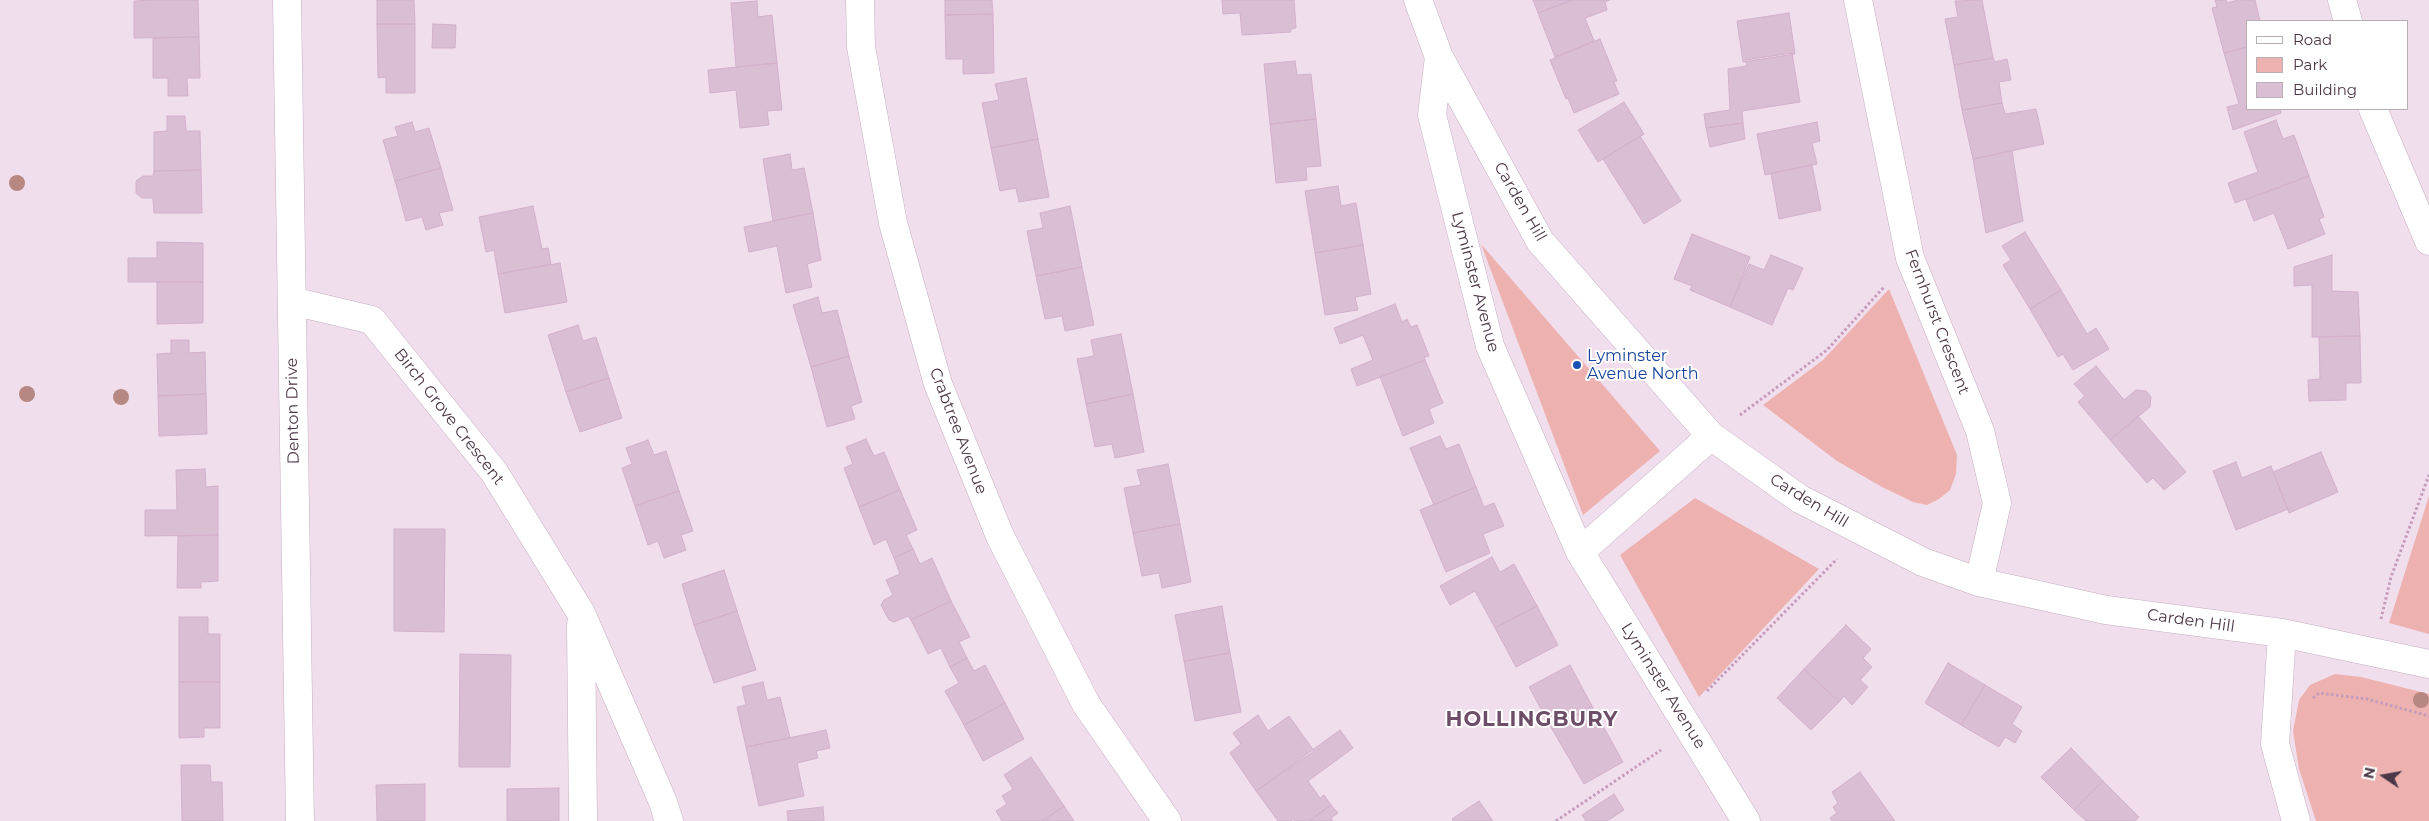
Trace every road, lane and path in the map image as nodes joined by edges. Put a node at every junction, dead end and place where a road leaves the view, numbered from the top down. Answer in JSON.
{"nodes":[{"id":1,"x":287,"y":0,"type":"edge"},
{"id":2,"x":860,"y":0,"type":"edge"},
{"id":3,"x":1418,"y":0,"type":"edge"},
{"id":4,"x":1858,"y":0,"type":"edge"},
{"id":5,"x":2342,"y":0,"type":"edge"},
{"id":6,"x":2348,"y":20,"type":"edge"},
{"id":7,"x":1439,"y":57,"type":"junction"},
{"id":8,"x":2373,"y":110,"type":"edge"},
{"id":9,"x":2429,"y":241,"type":"edge"},
{"id":10,"x":1910,"y":258,"type":"junction"},
{"id":11,"x":292,"y":301,"type":"junction"},
{"id":12,"x":1711,"y":436,"type":"junction"},
{"id":13,"x":2429,"y":475,"type":"edge"},
{"id":14,"x":1863,"y":533,"type":"junction"},
{"id":15,"x":1580,"y":552,"type":"junction"},
{"id":16,"x":1979,"y":582,"type":"junction"},
{"id":17,"x":581,"y":614,"type":"junction"},
{"id":18,"x":2282,"y":634,"type":"junction"},
{"id":19,"x":2373,"y":651,"type":"junction"},
{"id":20,"x":2429,"y":664,"type":"edge"},
{"id":21,"x":2306,"y":702,"type":"dead end"},
{"id":22,"x":2429,"y":716,"type":"edge"},
{"id":23,"x":1686,"y":723,"type":"junction"},
{"id":24,"x":300,"y":821,"type":"edge"},
{"id":25,"x":583,"y":821,"type":"edge"},
{"id":26,"x":669,"y":821,"type":"edge"},
{"id":27,"x":1167,"y":821,"type":"edge"},
{"id":28,"x":1556,"y":821,"type":"edge"},
{"id":29,"x":1746,"y":821,"type":"edge"},
{"id":30,"x":2296,"y":821,"type":"edge"}],
"edges":[{"from":1,"to":11,"type":"street","name":"Denton Drive"},
{"from":2,"to":27,"type":"street","name":"Crabtree Avenue"},
{"from":3,"to":7,"type":"street","name":"Carden Hill"},
{"from":4,"to":10,"type":"street","name":"Fernhurst Crescent"},
{"from":5,"to":6,"type":"street"},
{"from":7,"to":12,"type":"street","name":"Carden Hill"},
{"from":7,"to":15,"type":"street","name":"Lyminster Avenue"},
{"from":8,"to":9,"type":"street"},
{"from":10,"to":12,"type":"path"},
{"from":10,"to":16,"type":"street","name":"Fernhurst Crescent"},
{"from":11,"to":17,"type":"street","name":"Birch Grove Crescent"},
{"from":11,"to":24,"type":"street","name":"Denton Drive"},
{"from":12,"to":14,"type":"street","name":"Carden Hill"},
{"from":12,"to":15,"type":"street"},
{"from":13,"to":19,"type":"path"},
{"from":14,"to":16,"type":"street","name":"Carden Hill"},
{"from":14,"to":23,"type":"path"},
{"from":15,"to":23,"type":"street","name":"Lyminster Avenue"},
{"from":16,"to":18,"type":"street","name":"Carden Hill"},
{"from":17,"to":25,"type":"street"},
{"from":17,"to":26,"type":"street","name":"Birch Grove Crescent"},
{"from":18,"to":19,"type":"street","name":"Carden Hill"},
{"from":18,"to":30,"type":"street"},
{"from":19,"to":20,"type":"street","name":"Carden Hill"},
{"from":21,"to":22,"type":"path"},
{"from":23,"to":28,"type":"path"},
{"from":23,"to":29,"type":"street","name":"Lyminster Avenue"}]}
